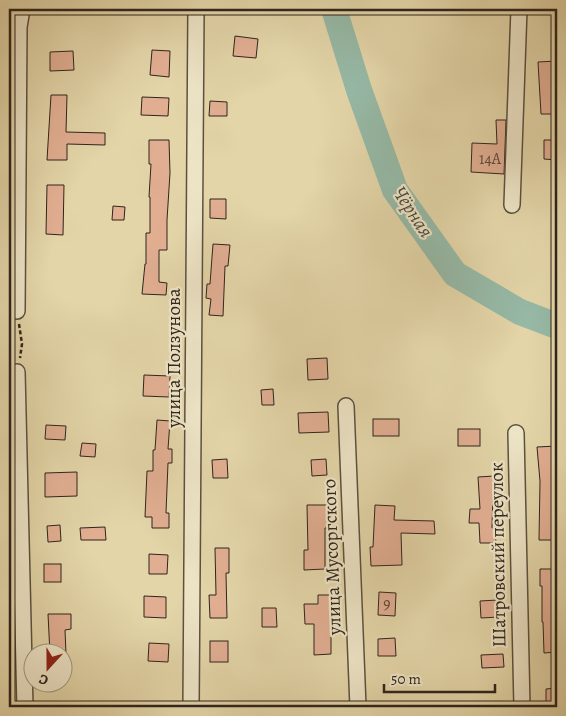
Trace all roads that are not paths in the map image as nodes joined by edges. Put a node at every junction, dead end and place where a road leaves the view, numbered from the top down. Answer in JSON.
{"nodes":[{"id":1,"x":22,"y":9,"type":"edge"},
{"id":2,"x":196,"y":9,"type":"edge"},
{"id":3,"x":519,"y":9,"type":"edge"},
{"id":4,"x":14,"y":30,"type":"edge"},
{"id":5,"x":512,"y":206,"type":"dead end"},
{"id":6,"x":17,"y":311,"type":"road end"},
{"id":7,"x":17,"y":372,"type":"road end"},
{"id":8,"x":346,"y":406,"type":"dead end"},
{"id":9,"x":516,"y":433,"type":"dead end"},
{"id":10,"x":25,"y":707,"type":"edge"},
{"id":11,"x":191,"y":707,"type":"edge"},
{"id":12,"x":358,"y":707,"type":"edge"},
{"id":13,"x":522,"y":707,"type":"edge"}],
"edges":[{"from":1,"to":4,"type":"street"},
{"from":2,"to":11,"type":"street","name":"улица Ползунова"},
{"from":3,"to":5,"type":"street"},
{"from":4,"to":6,"type":"street"},
{"from":7,"to":10,"type":"street"},
{"from":8,"to":12,"type":"street","name":"улица Мусоргского"},
{"from":9,"to":13,"type":"street","name":"Шатровский переулок"}]}
